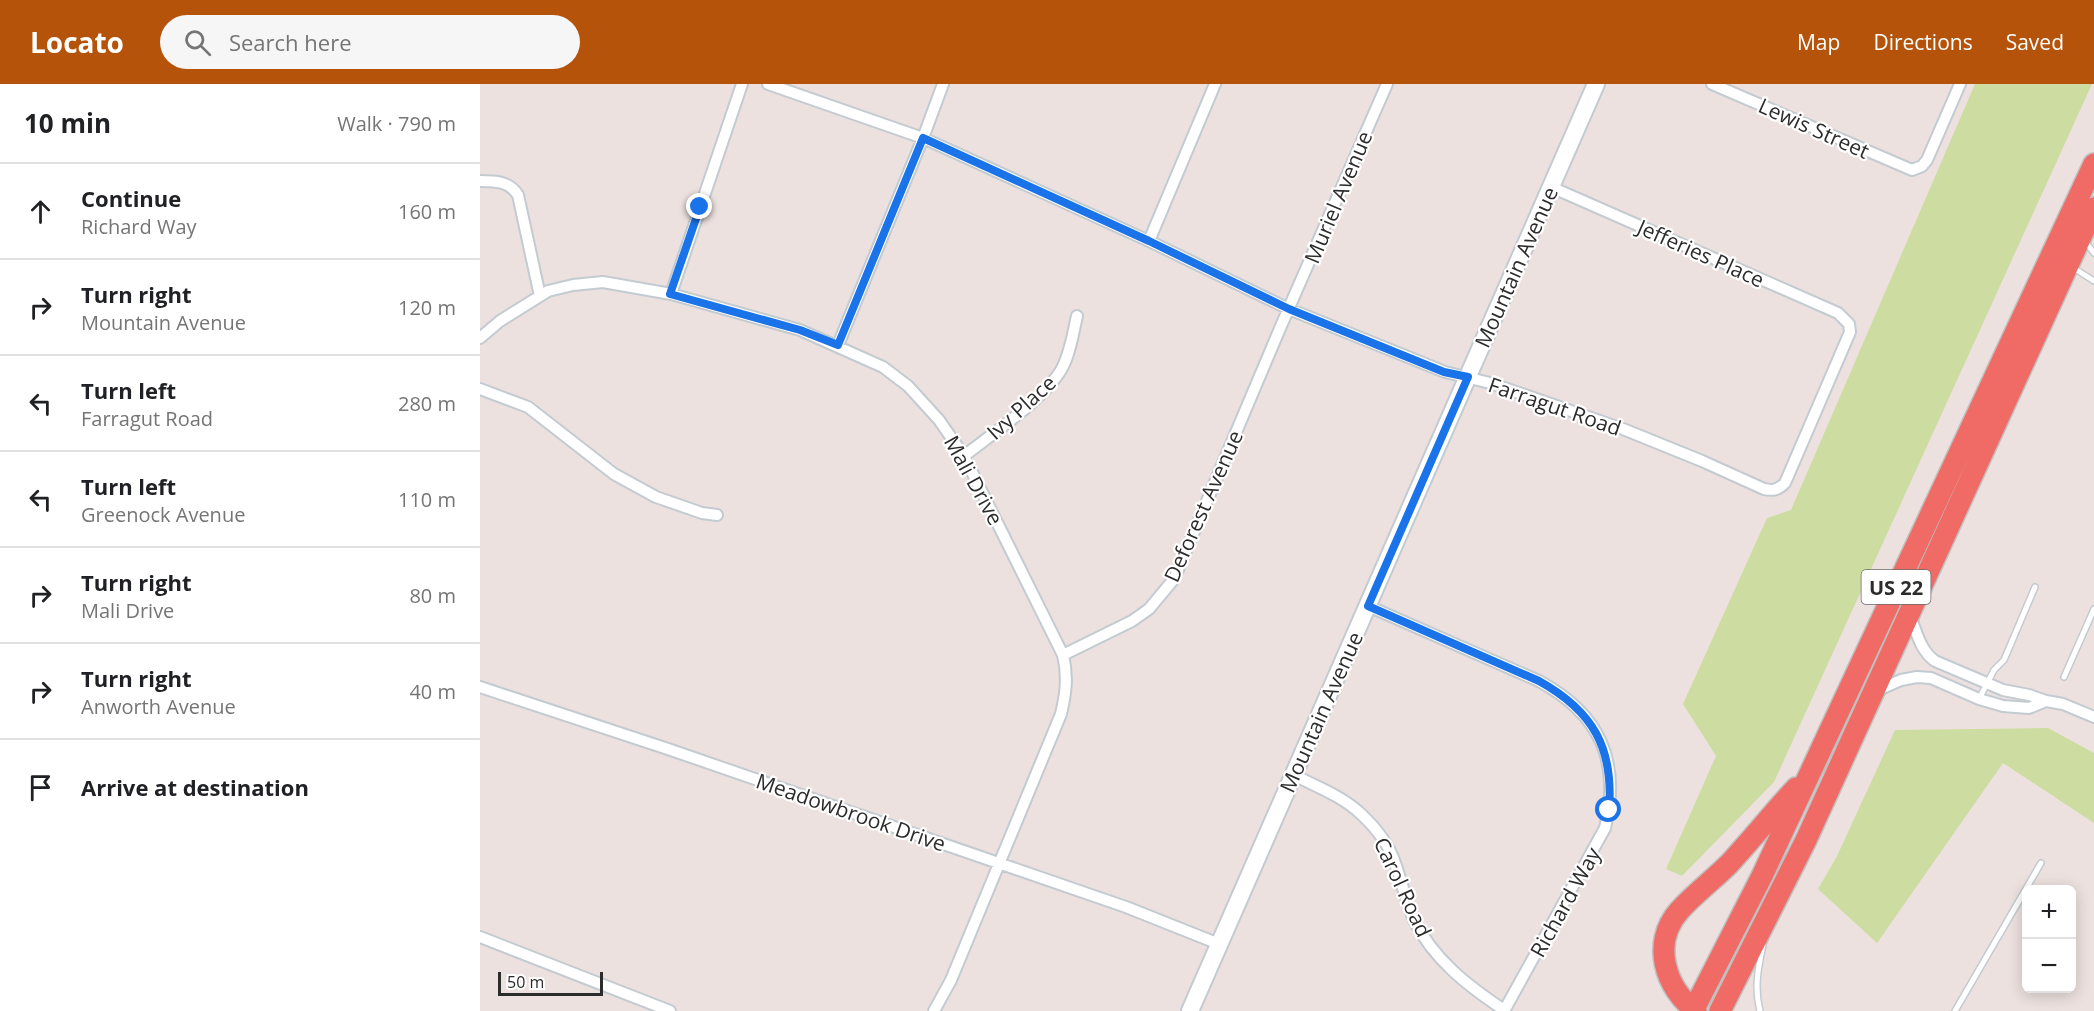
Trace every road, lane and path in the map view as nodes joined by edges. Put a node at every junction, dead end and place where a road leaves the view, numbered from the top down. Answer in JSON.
{"nodes":[{"id":1,"x":742,"y":84,"type":"edge"},
{"id":2,"x":768,"y":84,"type":"edge"},
{"id":3,"x":943,"y":84,"type":"edge"},
{"id":4,"x":1215,"y":84,"type":"edge"},
{"id":5,"x":1387,"y":84,"type":"edge"},
{"id":6,"x":1596,"y":84,"type":"edge"},
{"id":7,"x":1712,"y":84,"type":"edge"},
{"id":8,"x":1960,"y":84,"type":"edge"},
{"id":9,"x":923,"y":138,"type":"junction"},
{"id":10,"x":2094,"y":164,"type":"edge"},
{"id":11,"x":480,"y":181,"type":"edge"},
{"id":12,"x":1551,"y":187,"type":"junction"},
{"id":13,"x":2094,"y":208,"type":"edge"},
{"id":14,"x":2081,"y":236,"type":"junction"},
{"id":15,"x":1149,"y":241,"type":"junction"},
{"id":16,"x":2094,"y":253,"type":"edge"},
{"id":17,"x":2068,"y":265,"type":"junction"},
{"id":18,"x":2094,"y":281,"type":"edge"},
{"id":19,"x":670,"y":294,"type":"junction"},
{"id":20,"x":540,"y":296,"type":"junction"},
{"id":21,"x":1289,"y":309,"type":"junction"},
{"id":22,"x":1077,"y":316,"type":"dead end"},
{"id":23,"x":480,"y":338,"type":"edge"},
{"id":24,"x":838,"y":345,"type":"junction"},
{"id":25,"x":1468,"y":377,"type":"junction"},
{"id":26,"x":480,"y":389,"type":"edge"},
{"id":27,"x":964,"y":456,"type":"junction"},
{"id":28,"x":1779,"y":489,"type":"joint"},
{"id":29,"x":717,"y":515,"type":"dead end"},
{"id":30,"x":2035,"y":587,"type":"dead end"},
{"id":31,"x":1368,"y":606,"type":"junction"},
{"id":32,"x":2094,"y":609,"type":"edge"},
{"id":33,"x":1909,"y":614,"type":"junction"},
{"id":34,"x":1063,"y":655,"type":"junction"},
{"id":35,"x":2064,"y":677,"type":"dead end"},
{"id":36,"x":1987,"y":683,"type":"junction"},
{"id":37,"x":480,"y":687,"type":"edge"},
{"id":38,"x":2009,"y":691,"type":"junction"},
{"id":39,"x":1874,"y":692,"type":"junction"},
{"id":40,"x":1979,"y":699,"type":"junction"},
{"id":41,"x":2046,"y":701,"type":"junction"},
{"id":42,"x":2006,"y":706,"type":"junction"},
{"id":43,"x":2094,"y":717,"type":"edge"},
{"id":44,"x":1811,"y":770,"type":"junction"},
{"id":45,"x":1294,"y":775,"type":"junction"},
{"id":46,"x":998,"y":863,"type":"junction"},
{"id":47,"x":2041,"y":863,"type":"dead end"},
{"id":48,"x":1768,"y":918,"type":"junction"},
{"id":49,"x":480,"y":937,"type":"edge"},
{"id":50,"x":1219,"y":944,"type":"junction"},
{"id":51,"x":1694,"y":1010,"type":"edge"},
{"id":52,"x":670,"y":1011,"type":"edge"},
{"id":53,"x":934,"y":1011,"type":"edge"},
{"id":54,"x":1190,"y":1011,"type":"edge"},
{"id":55,"x":1504,"y":1011,"type":"edge"},
{"id":56,"x":1720,"y":1011,"type":"edge"},
{"id":57,"x":1760,"y":1011,"type":"edge"},
{"id":58,"x":1955,"y":1011,"type":"edge"}],
"edges":[{"from":1,"to":19,"type":"street"},
{"from":2,"to":9,"type":"street","name":"Farragut Road"},
{"from":3,"to":9,"type":"street"},
{"from":4,"to":15,"type":"street"},
{"from":5,"to":21,"type":"street","name":"Muriel Avenue"},
{"from":6,"to":12,"type":"street","name":"Mountain Avenue"},
{"from":7,"to":8,"type":"street","name":"Lewis Street"},
{"from":9,"to":15,"type":"street","name":"Farragut Road"},
{"from":9,"to":24,"type":"street"},
{"from":10,"to":44,"type":"highway","number":"US 22"},
{"from":11,"to":20,"type":"street"},
{"from":12,"to":25,"type":"street","name":"Mountain Avenue"},
{"from":12,"to":28,"type":"street","name":"Jefferies Place"},
{"from":13,"to":14,"type":"highway","number":"US 22"},
{"from":14,"to":16,"type":"lane"},
{"from":14,"to":17,"type":"highway","number":"US 22"},
{"from":15,"to":21,"type":"street","name":"Farragut Road"},
{"from":17,"to":18,"type":"lane"},
{"from":17,"to":33,"type":"highway","number":"US 22"},
{"from":19,"to":20,"type":"street","name":"Mali Drive"},
{"from":19,"to":24,"type":"street","name":"Mali Drive"},
{"from":20,"to":23,"type":"street","name":"Mali Drive"},
{"from":21,"to":25,"type":"street","name":"Farragut Road"},
{"from":21,"to":34,"type":"street","name":"Deforest Avenue"},
{"from":22,"to":27,"type":"street","name":"Ivy Place"},
{"from":24,"to":27,"type":"street","name":"Mali Drive"},
{"from":25,"to":28,"type":"street","name":"Farragut Road"},
{"from":25,"to":31,"type":"street","name":"Mountain Avenue"},
{"from":26,"to":29,"type":"street"},
{"from":27,"to":34,"type":"street","name":"Mali Drive"},
{"from":30,"to":36,"type":"lane"},
{"from":31,"to":45,"type":"street","name":"Mountain Avenue"},
{"from":31,"to":55,"type":"street","name":"Richard Way"},
{"from":32,"to":35,"type":"lane"},
{"from":33,"to":36,"type":"street"},
{"from":33,"to":39,"type":"highway","number":"US 22"},
{"from":34,"to":46,"type":"street","name":"Mali Drive"},
{"from":36,"to":38,"type":"street"},
{"from":36,"to":40,"type":"lane"},
{"from":37,"to":46,"type":"street","name":"Meadowbrook Drive"},
{"from":38,"to":41,"type":"street"},
{"from":38,"to":42,"type":"lane"},
{"from":39,"to":40,"type":"street"},
{"from":39,"to":48,"type":"highway","number":"US 22"},
{"from":40,"to":42,"type":"street"},
{"from":41,"to":42,"type":"street"},
{"from":41,"to":43,"type":"street"},
{"from":44,"to":51,"type":"highway","number":"US 22"},
{"from":44,"to":51,"type":"highway"},
{"from":45,"to":50,"type":"street","name":"Mountain Avenue"},
{"from":45,"to":55,"type":"street","name":"Carol Road"},
{"from":46,"to":50,"type":"street","name":"Meadowbrook Drive"},
{"from":46,"to":53,"type":"street","name":"Mali Drive"},
{"from":47,"to":58,"type":"lane"},
{"from":48,"to":56,"type":"highway","number":"US 22"},
{"from":48,"to":57,"type":"lane"},
{"from":49,"to":52,"type":"street"},
{"from":50,"to":54,"type":"street","name":"Mountain Avenue"}]}
